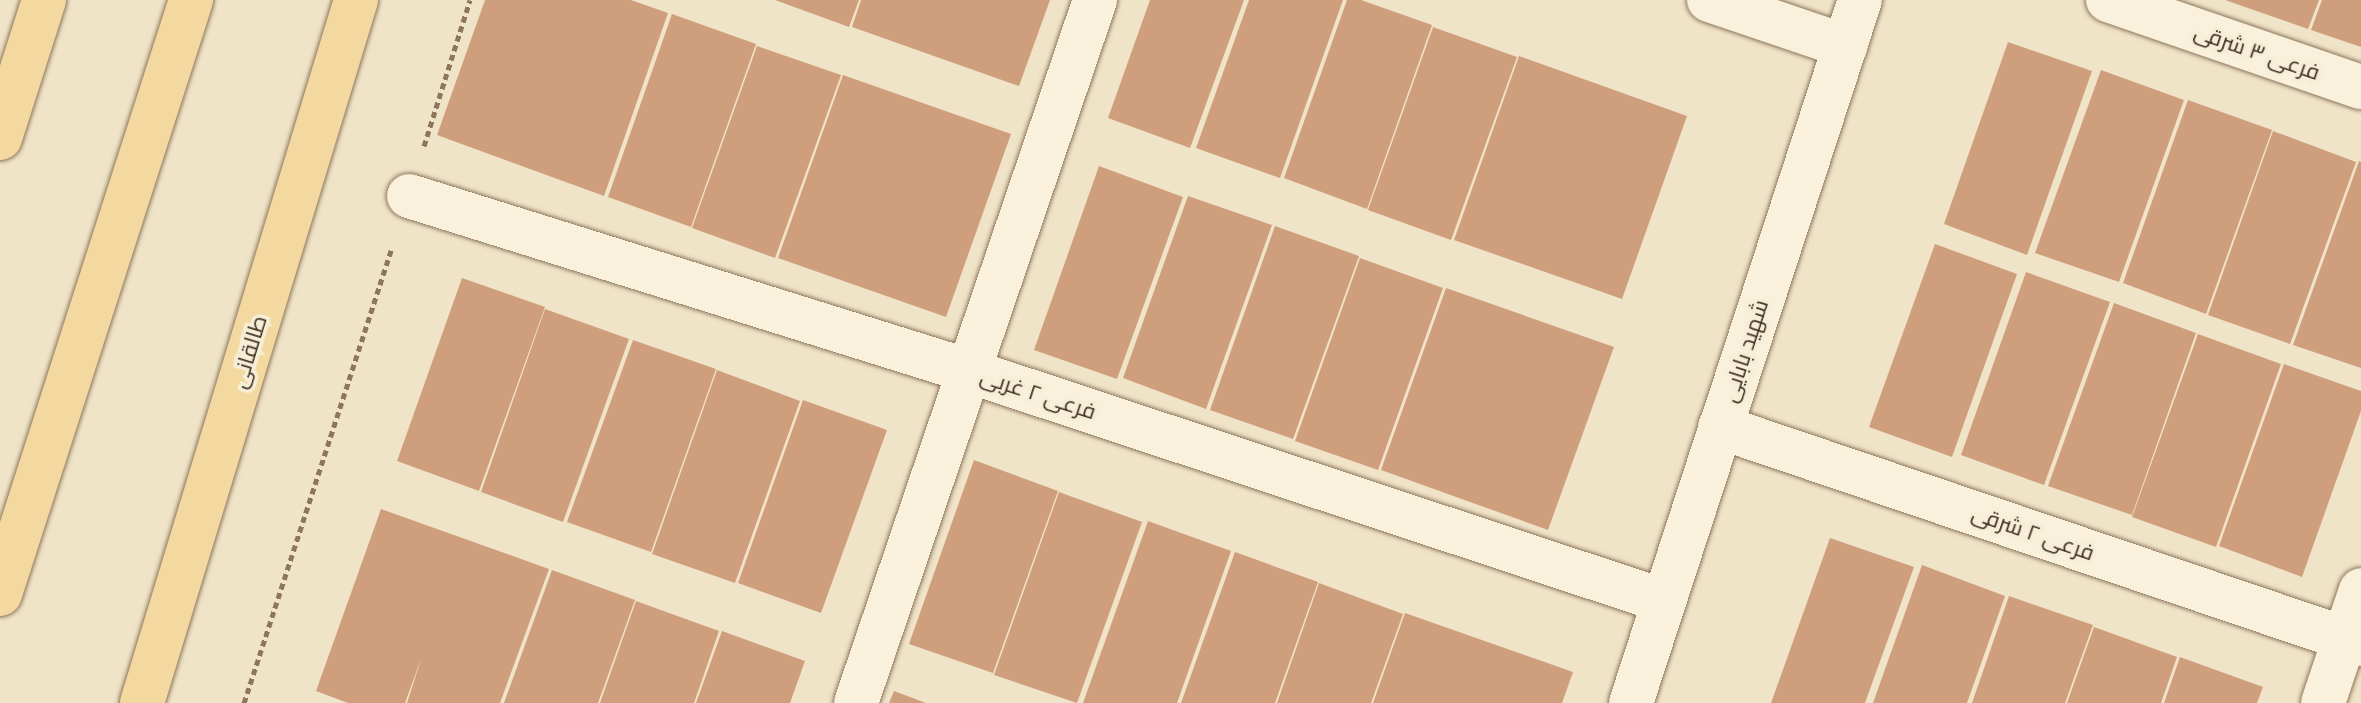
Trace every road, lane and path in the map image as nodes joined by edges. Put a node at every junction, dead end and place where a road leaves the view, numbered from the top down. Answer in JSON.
{"nodes":[{"id":1,"x":44,"y":0,"type":"edge"},
{"id":2,"x":191,"y":0,"type":"edge"},
{"id":3,"x":356,"y":0,"type":"edge"},
{"id":4,"x":470,"y":0,"type":"edge"},
{"id":5,"x":1095,"y":0,"type":"edge"},
{"id":6,"x":1709,"y":0,"type":"edge"},
{"id":7,"x":1860,"y":0,"type":"edge"},
{"id":8,"x":2108,"y":0,"type":"edge"},
{"id":9,"x":1845,"y":46,"type":"junction"},
{"id":10,"x":2361,"y":87,"type":"edge"},
{"id":11,"x":2,"y":122,"type":"edge"},
{"id":12,"x":409,"y":196,"type":"junction"},
{"id":13,"x":969,"y":371,"type":"junction"},
{"id":14,"x":1720,"y":427,"type":"junction"},
{"id":15,"x":2361,"y":590,"type":"edge"},
{"id":16,"x":0,"y":594,"type":"edge"},
{"id":17,"x":1664,"y":601,"type":"junction"},
{"id":18,"x":2353,"y":642,"type":"edge"},
{"id":19,"x":142,"y":703,"type":"edge"},
{"id":20,"x":244,"y":703,"type":"edge"},
{"id":21,"x":856,"y":703,"type":"edge"},
{"id":22,"x":1631,"y":703,"type":"edge"},
{"id":23,"x":2323,"y":703,"type":"edge"}],
"edges":[{"from":1,"to":11,"type":"main road"},
{"from":2,"to":16,"type":"main road"},
{"from":3,"to":19,"type":"main road","name":"طالقانی"},
{"from":4,"to":12,"type":"path"},
{"from":5,"to":13,"type":"street"},
{"from":6,"to":9,"type":"street"},
{"from":7,"to":9,"type":"street","name":"شهید بابایی"},
{"from":8,"to":10,"type":"street","name":"فرعی ۳ شرقی"},
{"from":9,"to":14,"type":"street","name":"شهید بابایی"},
{"from":12,"to":13,"type":"street","name":"فرعی ۲ غربی"},
{"from":12,"to":20,"type":"path"},
{"from":13,"to":17,"type":"street","name":"فرعی ۲ غربی"},
{"from":13,"to":21,"type":"street"},
{"from":14,"to":17,"type":"street","name":"شهید بابایی"},
{"from":14,"to":18,"type":"street","name":"فرعی ۲ شرقی"},
{"from":15,"to":18,"type":"street"},
{"from":17,"to":22,"type":"street","name":"شهید بابایی"},
{"from":18,"to":23,"type":"street"}]}
